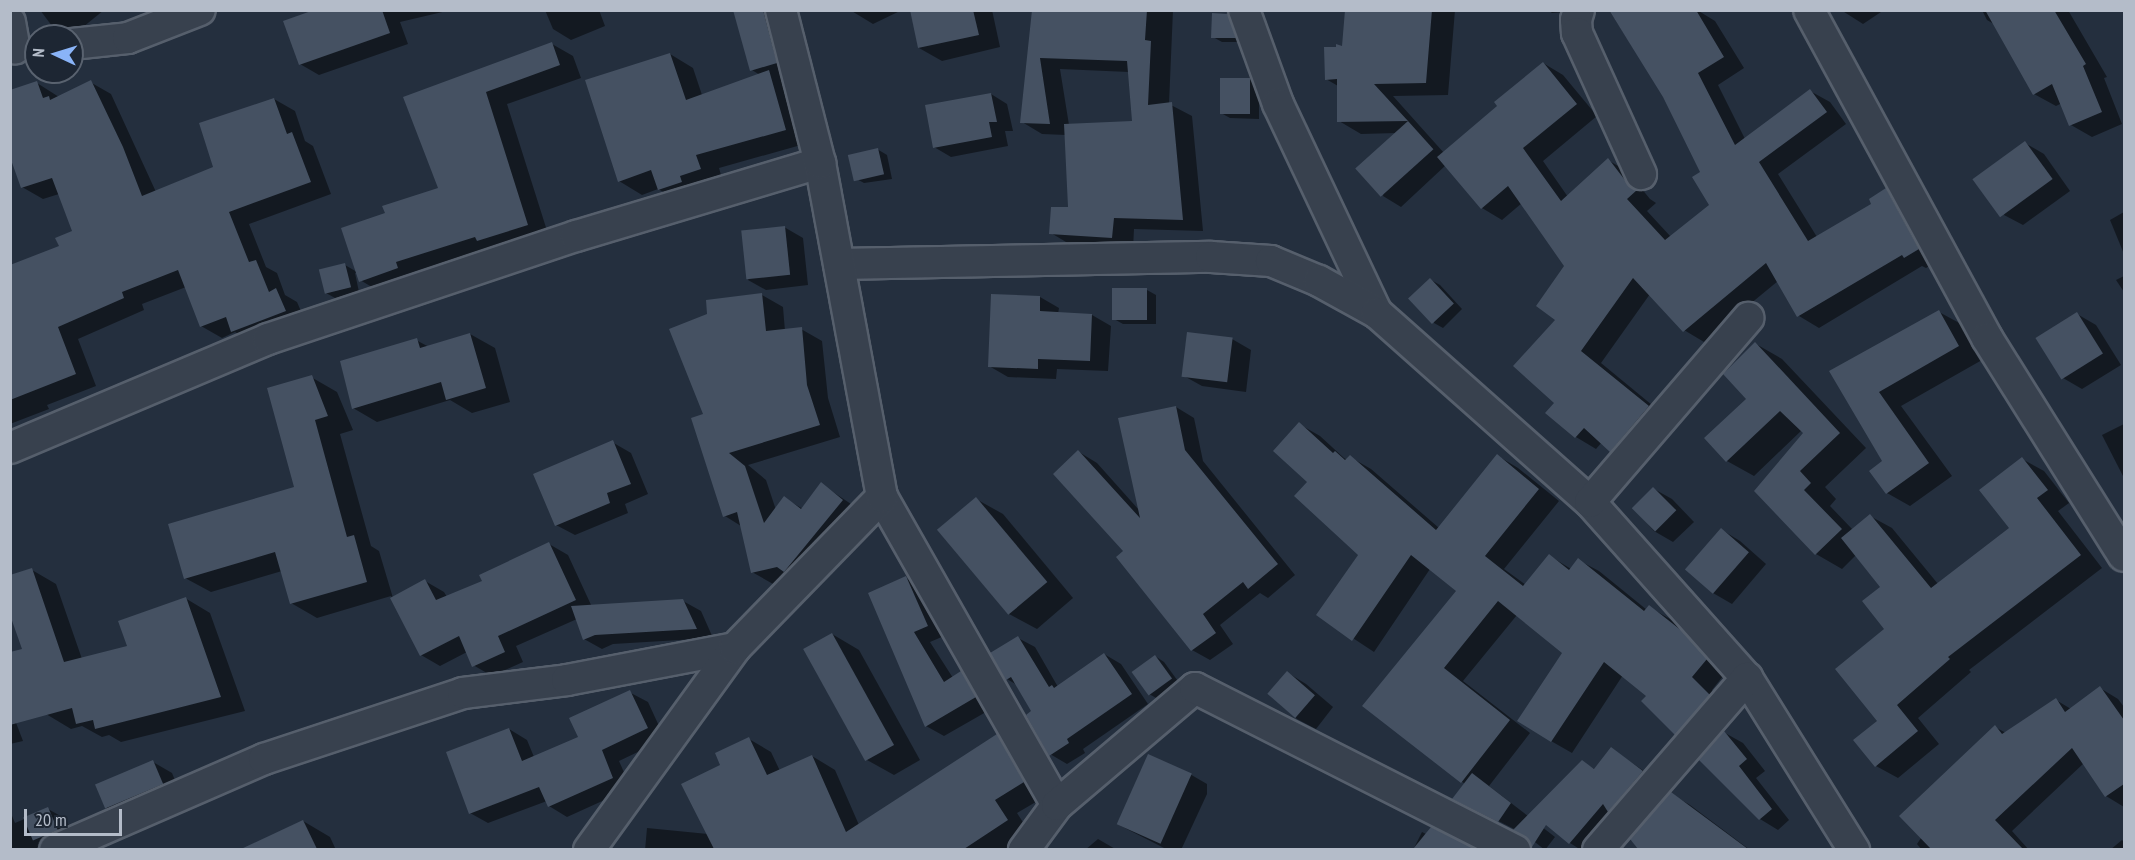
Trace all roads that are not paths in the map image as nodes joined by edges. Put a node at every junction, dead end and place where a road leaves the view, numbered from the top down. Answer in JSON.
{"nodes":[{"id":1,"x":200,"y":10,"type":"edge"},
{"id":2,"x":782,"y":10,"type":"edge"},
{"id":3,"x":1244,"y":10,"type":"edge"},
{"id":4,"x":1580,"y":10,"type":"edge"},
{"id":5,"x":1809,"y":10,"type":"edge"},
{"id":6,"x":84,"y":43,"type":"edge"},
{"id":7,"x":820,"y":163,"type":"junction"},
{"id":8,"x":1641,"y":174,"type":"dead end"},
{"id":9,"x":839,"y":264,"type":"junction"},
{"id":10,"x":1377,"y":313,"type":"junction"},
{"id":11,"x":1748,"y":318,"type":"dead end"},
{"id":12,"x":10,"y":448,"type":"edge"},
{"id":13,"x":882,"y":497,"type":"junction"},
{"id":14,"x":1590,"y":502,"type":"junction"},
{"id":15,"x":2124,"y":556,"type":"edge"},
{"id":16,"x":735,"y":648,"type":"junction"},
{"id":17,"x":1748,"y":678,"type":"junction"},
{"id":18,"x":1058,"y":805,"type":"junction"},
{"id":19,"x":55,"y":849,"type":"edge"},
{"id":20,"x":589,"y":849,"type":"edge"},
{"id":21,"x":1024,"y":849,"type":"edge"},
{"id":22,"x":1515,"y":849,"type":"edge"},
{"id":23,"x":1598,"y":849,"type":"edge"},
{"id":24,"x":1854,"y":849,"type":"edge"}],
"edges":[{"from":1,"to":6,"type":"street"},
{"from":2,"to":7,"type":"street"},
{"from":3,"to":10,"type":"street"},
{"from":4,"to":8,"type":"street"},
{"from":5,"to":15,"type":"street"},
{"from":7,"to":9,"type":"street"},
{"from":7,"to":12,"type":"street"},
{"from":9,"to":10,"type":"street"},
{"from":9,"to":13,"type":"street"},
{"from":10,"to":14,"type":"street"},
{"from":11,"to":14,"type":"street"},
{"from":13,"to":16,"type":"street"},
{"from":13,"to":18,"type":"street"},
{"from":14,"to":17,"type":"street"},
{"from":16,"to":19,"type":"street"},
{"from":16,"to":20,"type":"street"},
{"from":17,"to":23,"type":"street"},
{"from":17,"to":24,"type":"street"},
{"from":18,"to":21,"type":"street"},
{"from":18,"to":22,"type":"street"}]}
